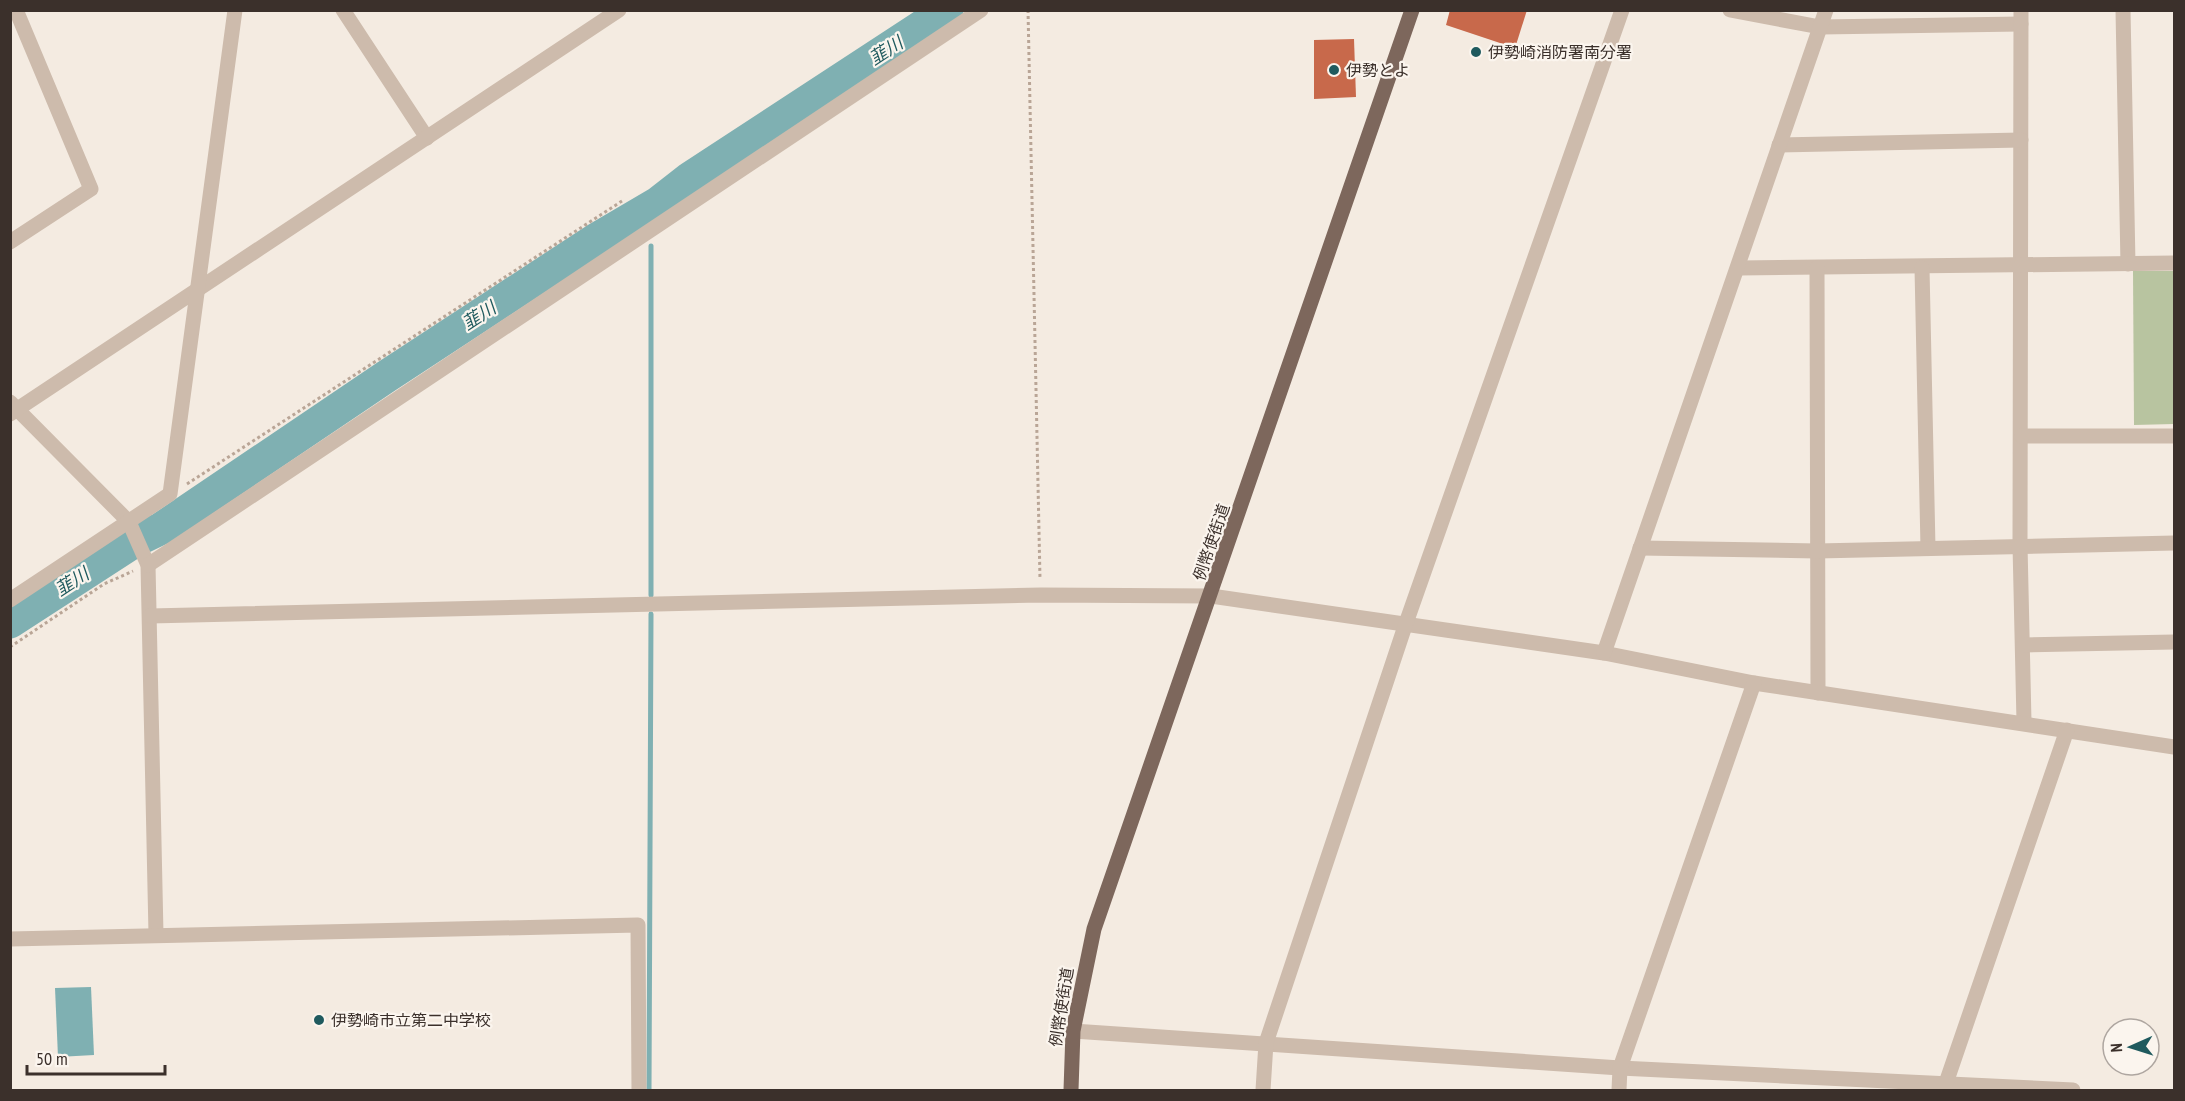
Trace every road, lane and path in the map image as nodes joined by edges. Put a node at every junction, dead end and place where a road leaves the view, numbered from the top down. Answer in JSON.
{"nodes":[{"id":1,"x":16,"y":10,"type":"edge"},
{"id":2,"x":235,"y":10,"type":"edge"},
{"id":3,"x":343,"y":10,"type":"edge"},
{"id":4,"x":619,"y":10,"type":"edge"},
{"id":5,"x":981,"y":10,"type":"edge"},
{"id":6,"x":1028,"y":10,"type":"edge"},
{"id":7,"x":1412,"y":10,"type":"edge"},
{"id":8,"x":1622,"y":10,"type":"edge"},
{"id":9,"x":1730,"y":10,"type":"edge"},
{"id":10,"x":1826,"y":10,"type":"edge"},
{"id":11,"x":2123,"y":10,"type":"edge"},
{"id":12,"x":2021,"y":17,"type":"edge"},
{"id":13,"x":1820,"y":27,"type":"junction"},
{"id":14,"x":427,"y":138,"type":"junction"},
{"id":15,"x":2020,"y":140,"type":"junction"},
{"id":16,"x":1779,"y":145,"type":"junction"},
{"id":17,"x":622,"y":201,"type":"dead end"},
{"id":18,"x":10,"y":242,"type":"edge"},
{"id":19,"x":2175,"y":263,"type":"edge"},
{"id":20,"x":2128,"y":264,"type":"junction"},
{"id":21,"x":2021,"y":266,"type":"junction"},
{"id":22,"x":1739,"y":268,"type":"junction"},
{"id":23,"x":1816,"y":268,"type":"junction"},
{"id":24,"x":1922,"y":268,"type":"junction"},
{"id":25,"x":198,"y":291,"type":"junction"},
{"id":26,"x":13,"y":408,"type":"edge"},
{"id":27,"x":2022,"y":436,"type":"junction"},
{"id":28,"x":2175,"y":436,"type":"edge"},
{"id":29,"x":170,"y":495,"type":"junction"},
{"id":30,"x":130,"y":526,"type":"junction"},
{"id":31,"x":2175,"y":543,"type":"edge"},
{"id":32,"x":2020,"y":545,"type":"junction"},
{"id":33,"x":1640,"y":548,"type":"junction"},
{"id":34,"x":1928,"y":548,"type":"junction"},
{"id":35,"x":1817,"y":551,"type":"junction"},
{"id":36,"x":146,"y":562,"type":"junction"},
{"id":37,"x":1041,"y":595,"type":"junction"},
{"id":38,"x":1211,"y":596,"type":"junction"},
{"id":39,"x":10,"y":600,"type":"edge"},
{"id":40,"x":150,"y":616,"type":"junction"},
{"id":41,"x":1405,"y":626,"type":"junction"},
{"id":42,"x":2175,"y":642,"type":"edge"},
{"id":43,"x":2024,"y":645,"type":"junction"},
{"id":44,"x":10,"y":647,"type":"edge"},
{"id":45,"x":1604,"y":654,"type":"junction"},
{"id":46,"x":1754,"y":683,"type":"junction"},
{"id":47,"x":1818,"y":693,"type":"junction"},
{"id":48,"x":2024,"y":722,"type":"junction"},
{"id":49,"x":2067,"y":730,"type":"junction"},
{"id":50,"x":2175,"y":747,"type":"edge"},
{"id":51,"x":156,"y":934,"type":"junction"},
{"id":52,"x":10,"y":939,"type":"edge"},
{"id":53,"x":1073,"y":1031,"type":"junction"},
{"id":54,"x":1266,"y":1043,"type":"junction"},
{"id":55,"x":1620,"y":1068,"type":"junction"},
{"id":56,"x":1946,"y":1087,"type":"edge"},
{"id":57,"x":639,"y":1090,"type":"edge"},
{"id":58,"x":1071,"y":1090,"type":"edge"},
{"id":59,"x":1263,"y":1090,"type":"edge"},
{"id":60,"x":1618,"y":1090,"type":"edge"},
{"id":61,"x":2073,"y":1090,"type":"edge"}],
"edges":[{"from":1,"to":18,"type":"street"},
{"from":2,"to":25,"type":"street"},
{"from":3,"to":14,"type":"street"},
{"from":4,"to":14,"type":"street"},
{"from":5,"to":36,"type":"street"},
{"from":6,"to":37,"type":"path"},
{"from":7,"to":38,"type":"main road","name":"例幣使街道"},
{"from":8,"to":41,"type":"street"},
{"from":9,"to":13,"type":"street"},
{"from":10,"to":13,"type":"street"},
{"from":11,"to":20,"type":"street"},
{"from":12,"to":13,"type":"street"},
{"from":12,"to":15,"type":"street"},
{"from":13,"to":16,"type":"street"},
{"from":14,"to":25,"type":"street"},
{"from":15,"to":16,"type":"street"},
{"from":15,"to":21,"type":"street"},
{"from":16,"to":22,"type":"street"},
{"from":17,"to":29,"type":"path"},
{"from":19,"to":20,"type":"street"},
{"from":20,"to":21,"type":"street"},
{"from":21,"to":24,"type":"street"},
{"from":21,"to":27,"type":"street"},
{"from":22,"to":23,"type":"street"},
{"from":22,"to":33,"type":"street"},
{"from":23,"to":24,"type":"street"},
{"from":23,"to":35,"type":"street"},
{"from":24,"to":34,"type":"street"},
{"from":25,"to":26,"type":"street"},
{"from":25,"to":29,"type":"street"},
{"from":26,"to":30,"type":"street"},
{"from":27,"to":28,"type":"street"},
{"from":27,"to":32,"type":"street"},
{"from":29,"to":30,"type":"street"},
{"from":30,"to":36,"type":"street"},
{"from":30,"to":39,"type":"street"},
{"from":31,"to":32,"type":"street"},
{"from":32,"to":34,"type":"street"},
{"from":32,"to":43,"type":"street"},
{"from":33,"to":35,"type":"street"},
{"from":33,"to":45,"type":"street"},
{"from":34,"to":35,"type":"street"},
{"from":35,"to":47,"type":"street"},
{"from":36,"to":40,"type":"street"},
{"from":36,"to":44,"type":"path"},
{"from":37,"to":38,"type":"street"},
{"from":37,"to":40,"type":"street"},
{"from":38,"to":41,"type":"street"},
{"from":38,"to":53,"type":"main road","name":"例幣使街道"},
{"from":40,"to":51,"type":"street"},
{"from":41,"to":45,"type":"street"},
{"from":41,"to":54,"type":"street"},
{"from":42,"to":43,"type":"street"},
{"from":43,"to":48,"type":"street"},
{"from":45,"to":46,"type":"street"},
{"from":46,"to":47,"type":"street"},
{"from":46,"to":55,"type":"street"},
{"from":47,"to":48,"type":"street"},
{"from":48,"to":49,"type":"street"},
{"from":49,"to":50,"type":"street"},
{"from":49,"to":56,"type":"street"},
{"from":51,"to":52,"type":"street"},
{"from":51,"to":57,"type":"street"},
{"from":53,"to":54,"type":"street"},
{"from":53,"to":58,"type":"main road","name":"例幣使街道"},
{"from":54,"to":55,"type":"street"},
{"from":54,"to":59,"type":"street"},
{"from":55,"to":56,"type":"street"},
{"from":55,"to":60,"type":"street"},
{"from":56,"to":61,"type":"street"}]}
